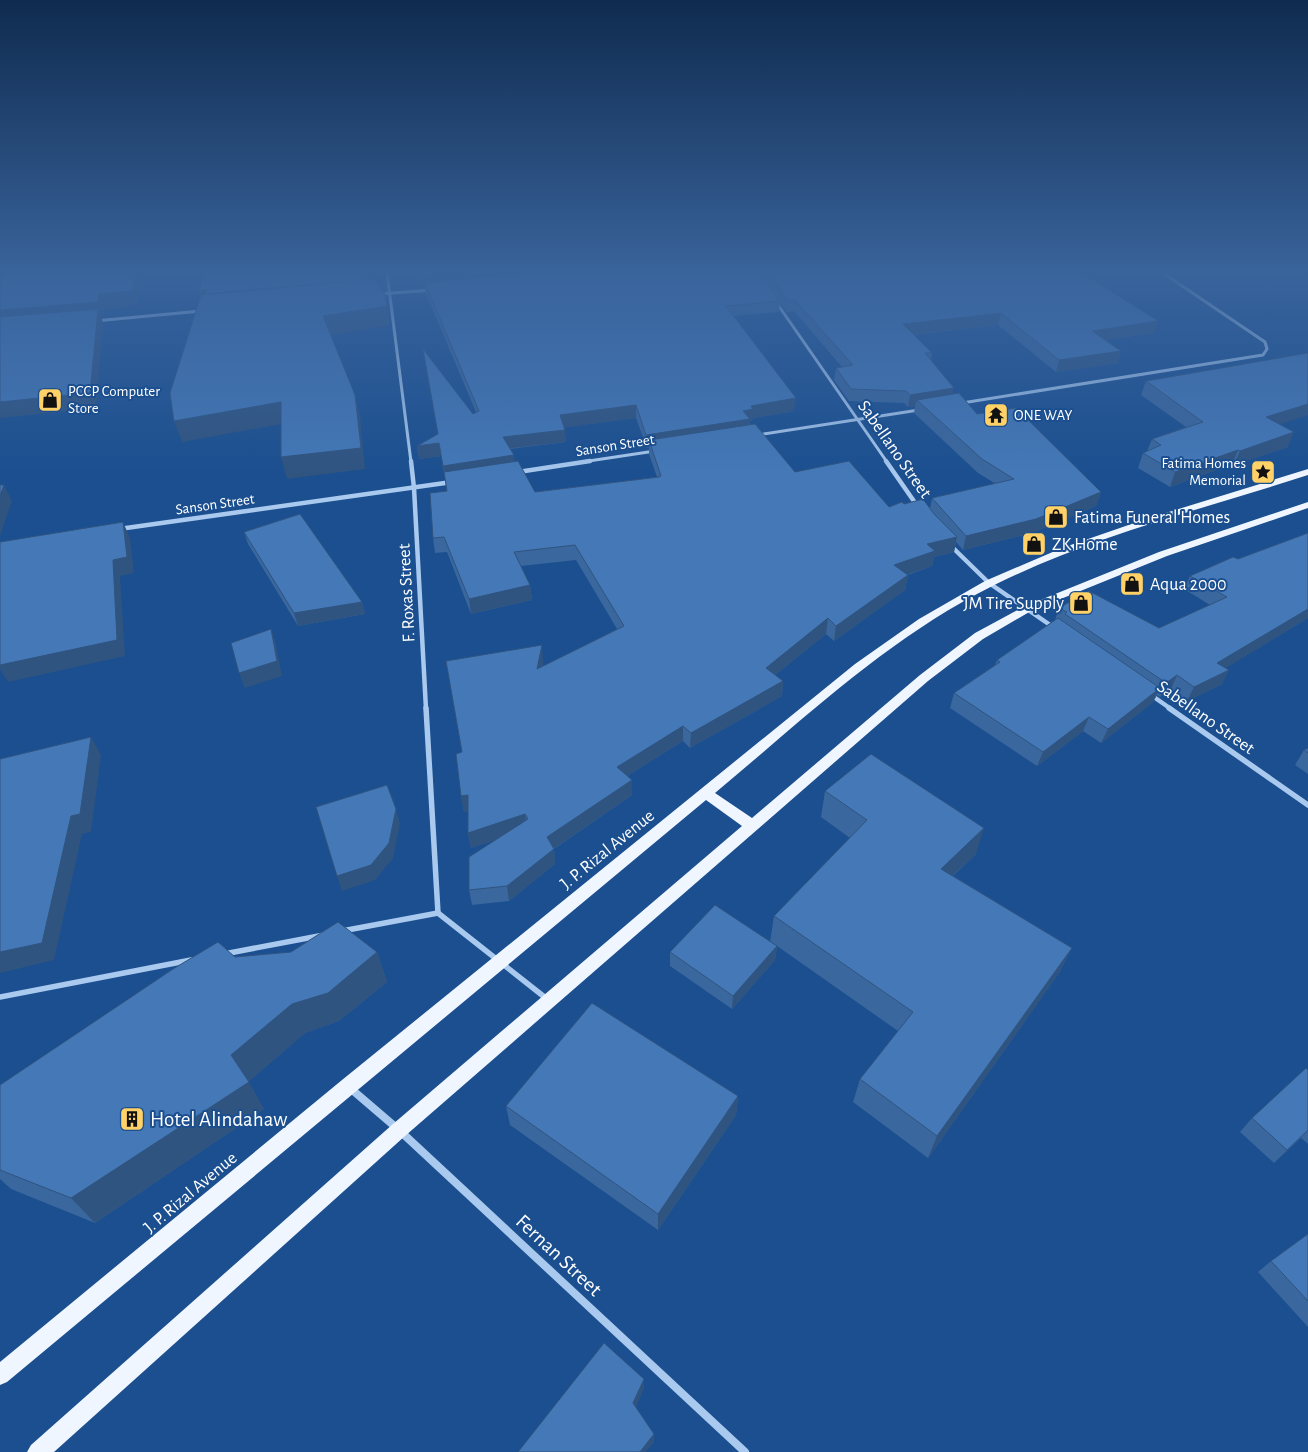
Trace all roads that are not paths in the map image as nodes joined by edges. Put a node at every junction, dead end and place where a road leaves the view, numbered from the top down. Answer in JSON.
{"nodes":[{"id":1,"x":395,"y":341,"type":"edge"},
{"id":2,"x":803,"y":341,"type":"edge"},
{"id":3,"x":1263,"y":341,"type":"edge"},
{"id":4,"x":954,"y":404,"type":"edge"},
{"id":5,"x":924,"y":409,"type":"edge"},
{"id":6,"x":857,"y":420,"type":"junction"},
{"id":7,"x":748,"y":436,"type":"edge"},
{"id":8,"x":660,"y":450,"type":"edge"},
{"id":9,"x":1308,"y":472,"type":"edge"},
{"id":10,"x":512,"y":473,"type":"edge"},
{"id":11,"x":453,"y":482,"type":"edge"},
{"id":12,"x":414,"y":488,"type":"junction"},
{"id":13,"x":1308,"y":506,"type":"edge"},
{"id":14,"x":922,"y":512,"type":"edge"},
{"id":15,"x":115,"y":530,"type":"edge"},
{"id":16,"x":950,"y":544,"type":"edge"},
{"id":17,"x":989,"y":583,"type":"junction"},
{"id":18,"x":1027,"y":609,"type":"junction"},
{"id":19,"x":1059,"y":632,"type":"edge"},
{"id":20,"x":1148,"y":693,"type":"edge"},
{"id":21,"x":706,"y":793,"type":"junction"},
{"id":22,"x":1308,"y":805,"type":"edge"},
{"id":23,"x":752,"y":826,"type":"junction"},
{"id":24,"x":438,"y":913,"type":"junction"},
{"id":25,"x":214,"y":956,"type":"edge"},
{"id":26,"x":194,"y":960,"type":"edge"},
{"id":27,"x":500,"y":961,"type":"junction"},
{"id":28,"x":0,"y":997,"type":"edge"},
{"id":29,"x":549,"y":1001,"type":"junction"},
{"id":30,"x":348,"y":1086,"type":"junction"},
{"id":31,"x":399,"y":1130,"type":"junction"},
{"id":32,"x":0,"y":1375,"type":"edge"},
{"id":33,"x":38,"y":1452,"type":"edge"},
{"id":34,"x":745,"y":1452,"type":"edge"}],
"edges":[{"from":1,"to":12,"type":"street","name":"F. Roxas Street"},
{"from":2,"to":6,"type":"street","name":"Sabellano Street"},
{"from":3,"to":4,"type":"street"},
{"from":5,"to":6,"type":"street"},
{"from":6,"to":7,"type":"street"},
{"from":6,"to":14,"type":"street","name":"Sabellano Street"},
{"from":8,"to":10,"type":"street","name":"Sanson Street"},
{"from":9,"to":17,"type":"main road","name":"J. P. Rizal Avenue"},
{"from":11,"to":12,"type":"street","name":"Sanson Street"},
{"from":12,"to":15,"type":"street","name":"Sanson Street"},
{"from":12,"to":24,"type":"street","name":"F. Roxas Street"},
{"from":13,"to":18,"type":"main road"},
{"from":16,"to":17,"type":"street"},
{"from":17,"to":18,"type":"street"},
{"from":17,"to":21,"type":"main road","name":"J. P. Rizal Avenue"},
{"from":18,"to":19,"type":"street"},
{"from":18,"to":23,"type":"main road"},
{"from":20,"to":22,"type":"street","name":"Sabellano Street"},
{"from":21,"to":23,"type":"main road"},
{"from":21,"to":27,"type":"main road","name":"J. P. Rizal Avenue"},
{"from":23,"to":29,"type":"main road"},
{"from":24,"to":25,"type":"street"},
{"from":24,"to":27,"type":"street"},
{"from":26,"to":28,"type":"street"},
{"from":27,"to":29,"type":"street"},
{"from":27,"to":30,"type":"main road","name":"J. P. Rizal Avenue"},
{"from":29,"to":31,"type":"main road"},
{"from":30,"to":31,"type":"street","name":"Fernan Street"},
{"from":30,"to":32,"type":"main road","name":"J. P. Rizal Avenue"},
{"from":31,"to":33,"type":"main road"},
{"from":31,"to":34,"type":"street","name":"Fernan Street"}]}
